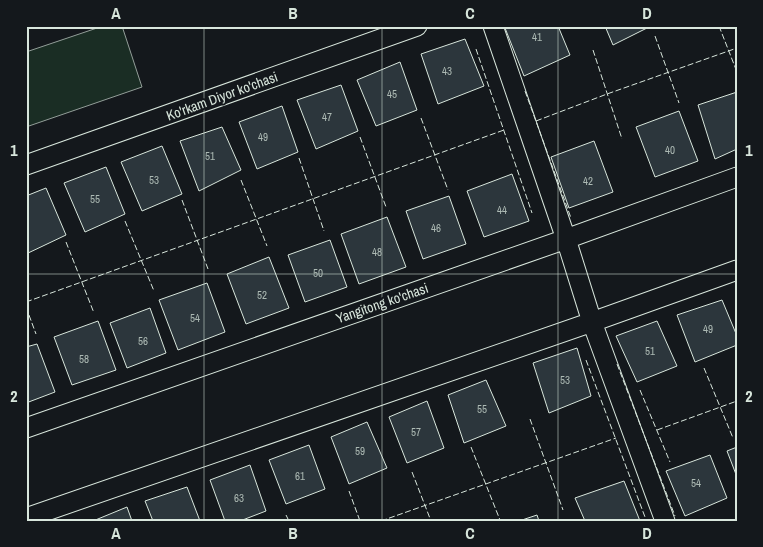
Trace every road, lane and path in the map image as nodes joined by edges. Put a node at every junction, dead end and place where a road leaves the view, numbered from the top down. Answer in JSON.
{"nodes":[{"id":1,"x":417,"y":26,"type":"edge"},
{"id":2,"x":493,"y":26,"type":"edge"},
{"id":3,"x":26,"y":165,"type":"edge"},
{"id":4,"x":737,"y":177,"type":"edge"},
{"id":5,"x":566,"y":238,"type":"junction"},
{"id":6,"x":737,"y":270,"type":"edge"},
{"id":7,"x":592,"y":322,"type":"junction"},
{"id":8,"x":26,"y":428,"type":"edge"},
{"id":9,"x":26,"y":518,"type":"edge"},
{"id":10,"x":665,"y":521,"type":"edge"}],
"edges":[{"from":1,"to":3,"type":"street","name":"Ko'rkam Diyor ko'chasi"},
{"from":2,"to":5,"type":"street"},
{"from":4,"to":5,"type":"street","name":"Yangitong ko'chasi"},
{"from":5,"to":7,"type":"street"},
{"from":5,"to":8,"type":"street","name":"Yangitong ko'chasi"},
{"from":6,"to":7,"type":"street"},
{"from":7,"to":9,"type":"street"},
{"from":7,"to":10,"type":"street"}]}
